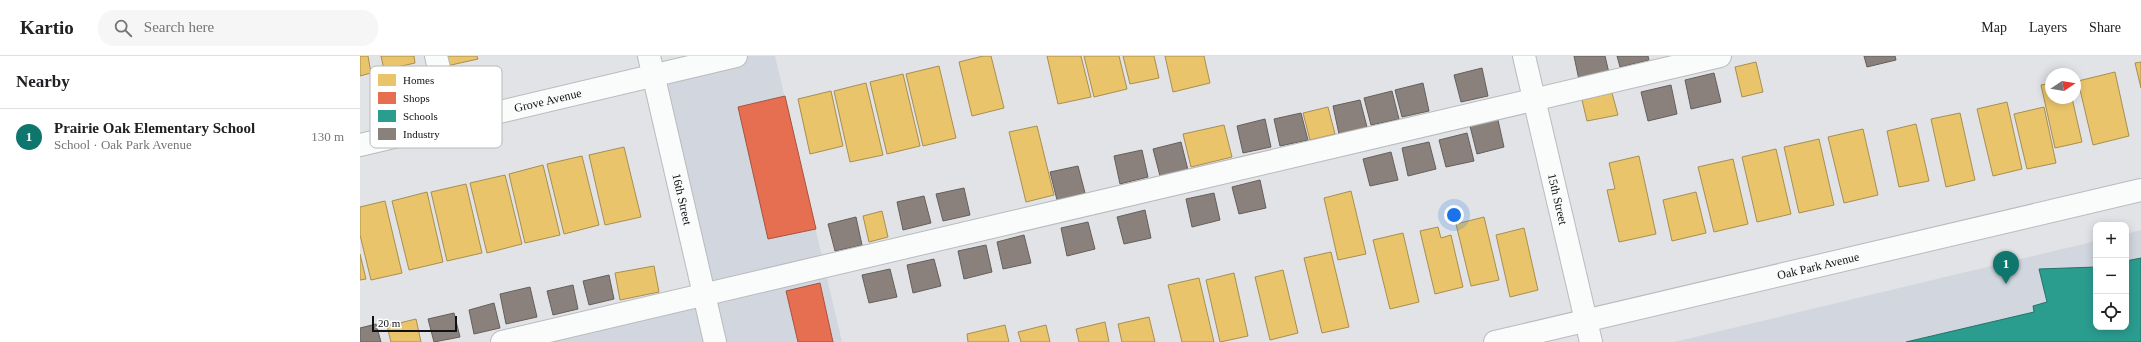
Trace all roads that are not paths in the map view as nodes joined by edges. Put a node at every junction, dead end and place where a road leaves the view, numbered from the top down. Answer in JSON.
{"nodes":[{"id":1,"x":436,"y":56,"type":"edge"},
{"id":2,"x":736,"y":56,"type":"edge"},
{"id":3,"x":1524,"y":56,"type":"edge"},
{"id":4,"x":1720,"y":56,"type":"edge"},
{"id":5,"x":438,"y":66,"type":"edge"},
{"id":6,"x":651,"y":66,"type":"edge"},
{"id":7,"x":1534,"y":100,"type":"junction"},
{"id":8,"x":502,"y":109,"type":"edge"},
{"id":9,"x":370,"y":143,"type":"edge"},
{"id":10,"x":360,"y":145,"type":"edge"},
{"id":11,"x":2141,"y":190,"type":"edge"},
{"id":12,"x":704,"y":295,"type":"junction"},
{"id":13,"x":1586,"y":320,"type":"junction"},
{"id":14,"x":502,"y":342,"type":"edge"},
{"id":15,"x":715,"y":342,"type":"edge"},
{"id":16,"x":1494,"y":342,"type":"edge"},
{"id":17,"x":1591,"y":342,"type":"edge"}],
"edges":[{"from":1,"to":5,"type":"street"},
{"from":2,"to":6,"type":"street","name":"Grove Avenue"},
{"from":3,"to":7,"type":"street","name":"15th Street"},
{"from":4,"to":7,"type":"street"},
{"from":6,"to":8,"type":"street","name":"Grove Avenue"},
{"from":6,"to":12,"type":"street","name":"16th Street"},
{"from":7,"to":12,"type":"street"},
{"from":7,"to":13,"type":"street","name":"15th Street"},
{"from":9,"to":10,"type":"street","name":"Grove Avenue"},
{"from":11,"to":13,"type":"street","name":"Oak Park Avenue"},
{"from":12,"to":14,"type":"street"},
{"from":12,"to":15,"type":"street","name":"16th Street"},
{"from":13,"to":16,"type":"street","name":"Oak Park Avenue"},
{"from":13,"to":17,"type":"street","name":"15th Street"}]}
